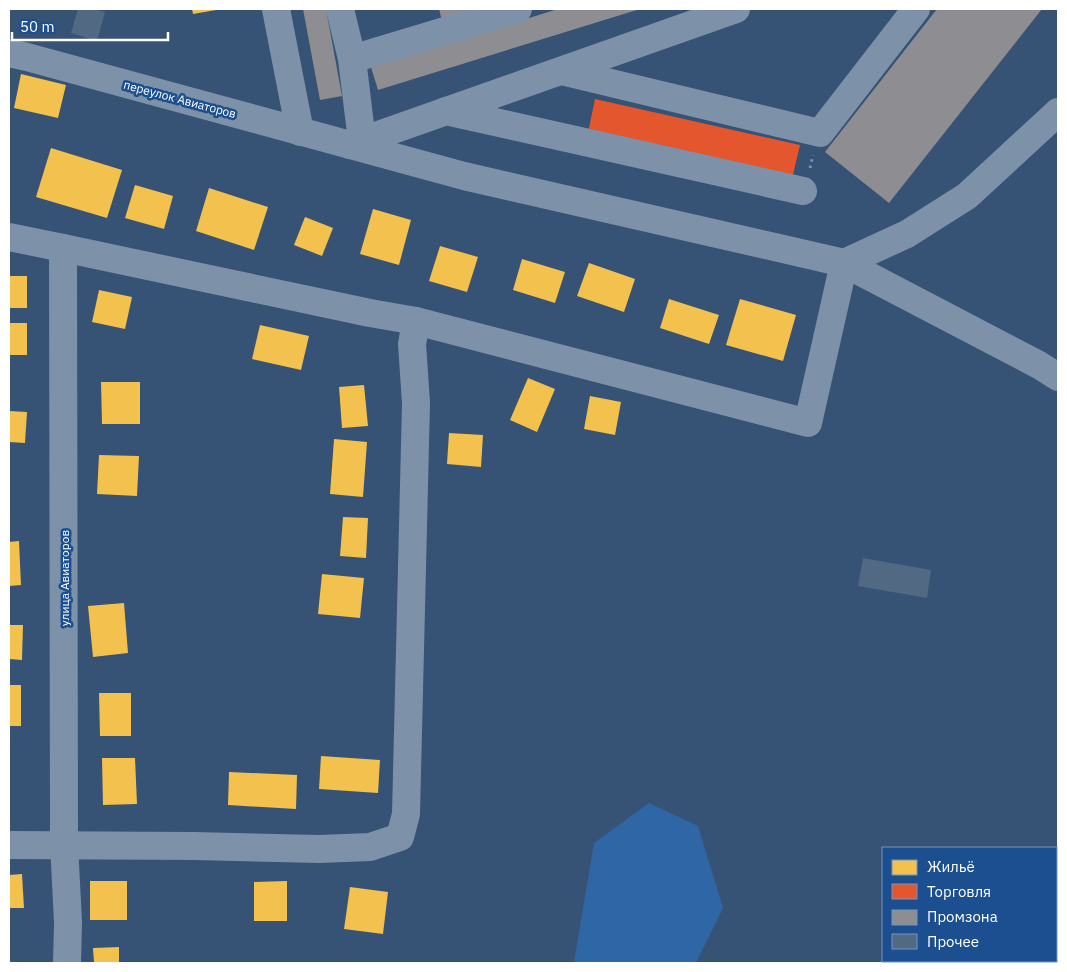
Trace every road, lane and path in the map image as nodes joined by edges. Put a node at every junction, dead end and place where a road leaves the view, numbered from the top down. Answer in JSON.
{"nodes":[{"id":1,"x":276,"y":9,"type":"edge"},
{"id":2,"x":340,"y":9,"type":"edge"},
{"id":3,"x":518,"y":9,"type":"edge"},
{"id":4,"x":736,"y":9,"type":"edge"},
{"id":5,"x":916,"y":9,"type":"edge"},
{"id":6,"x":9,"y":54,"type":"edge"},
{"id":7,"x":352,"y":59,"type":"junction"},
{"id":8,"x":561,"y":71,"type":"junction"},
{"id":9,"x":446,"y":112,"type":"junction"},
{"id":10,"x":1058,"y":112,"type":"edge"},
{"id":11,"x":300,"y":132,"type":"junction"},
{"id":12,"x":820,"y":133,"type":"junction"},
{"id":13,"x":356,"y":143,"type":"junction"},
{"id":14,"x":803,"y":191,"type":"joint"},
{"id":15,"x":9,"y":237,"type":"edge"},
{"id":16,"x":63,"y":248,"type":"junction"},
{"id":17,"x":844,"y":263,"type":"junction"},
{"id":18,"x":416,"y":321,"type":"junction"},
{"id":19,"x":1058,"y":377,"type":"edge"},
{"id":20,"x":64,"y":844,"type":"junction"},
{"id":21,"x":9,"y":845,"type":"edge"},
{"id":22,"x":67,"y":963,"type":"edge"}],
"edges":[{"from":1,"to":11,"type":"street"},
{"from":2,"to":7,"type":"street"},
{"from":3,"to":7,"type":"street"},
{"from":4,"to":8,"type":"street"},
{"from":5,"to":12,"type":"street"},
{"from":6,"to":11,"type":"street","name":"переулок Авиаторов"},
{"from":7,"to":13,"type":"street"},
{"from":8,"to":9,"type":"street"},
{"from":8,"to":12,"type":"street"},
{"from":9,"to":13,"type":"street"},
{"from":9,"to":14,"type":"street"},
{"from":10,"to":17,"type":"street"},
{"from":11,"to":13,"type":"street","name":"переулок Авиаторов"},
{"from":12,"to":14,"type":"path"},
{"from":13,"to":17,"type":"street","name":"переулок Авиаторов"},
{"from":15,"to":16,"type":"street"},
{"from":16,"to":18,"type":"street"},
{"from":16,"to":20,"type":"street","name":"улица Авиаторов"},
{"from":17,"to":18,"type":"street"},
{"from":17,"to":19,"type":"street","name":"переулок Авиаторов"},
{"from":18,"to":20,"type":"street"},
{"from":20,"to":21,"type":"street"},
{"from":20,"to":22,"type":"street","name":"улица Авиаторов"}]}
